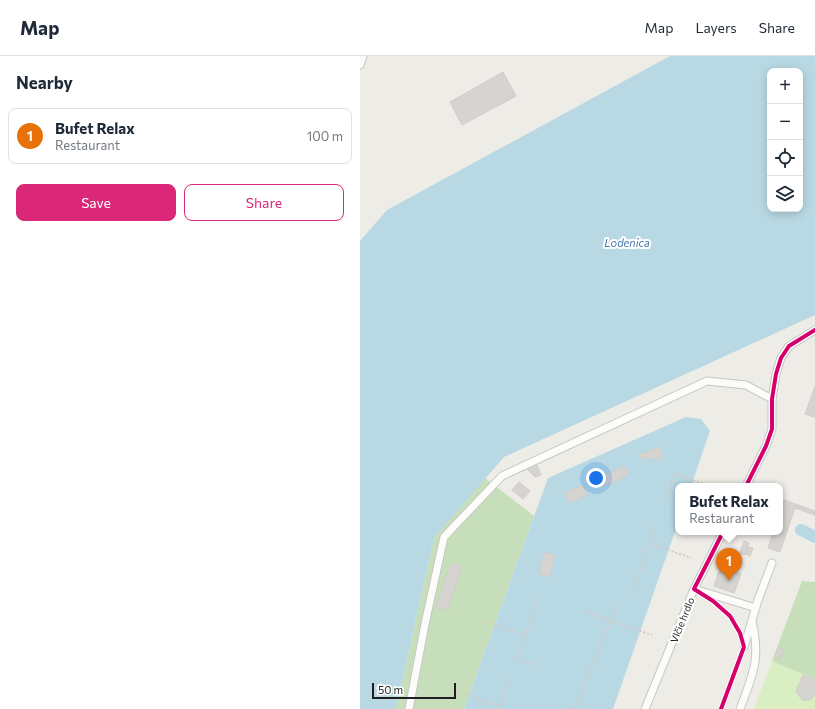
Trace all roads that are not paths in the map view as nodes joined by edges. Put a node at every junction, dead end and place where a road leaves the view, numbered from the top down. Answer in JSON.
{"nodes":[{"id":1,"x":363,"y":56,"type":"edge"},
{"id":2,"x":360,"y":65,"type":"edge"},
{"id":3,"x":815,"y":330,"type":"edge"},
{"id":4,"x":772,"y":399,"type":"junction"},
{"id":5,"x":748,"y":483,"type":"edge"},
{"id":6,"x":722,"y":535,"type":"edge"},
{"id":7,"x":772,"y":563,"type":"dead end"},
{"id":8,"x":694,"y":590,"type":"junction"},
{"id":9,"x":756,"y":608,"type":"junction"},
{"id":10,"x":752,"y":621,"type":"junction"},
{"id":11,"x":744,"y":647,"type":"dead end"},
{"id":12,"x":409,"y":709,"type":"edge"},
{"id":13,"x":645,"y":709,"type":"edge"},
{"id":14,"x":740,"y":709,"type":"edge"}],
"edges":[{"from":1,"to":2,"type":"lane"},
{"from":3,"to":4,"type":"lane"},
{"from":4,"to":5,"type":"lane"},
{"from":4,"to":12,"type":"lane"},
{"from":6,"to":8,"type":"lane","name":"Vlčie hrdlo"},
{"from":7,"to":9,"type":"lane"},
{"from":8,"to":9,"type":"lane"},
{"from":8,"to":13,"type":"lane","name":"Vlčie hrdlo"},
{"from":9,"to":10,"type":"lane"},
{"from":10,"to":11,"type":"lane"},
{"from":10,"to":14,"type":"lane"}]}
